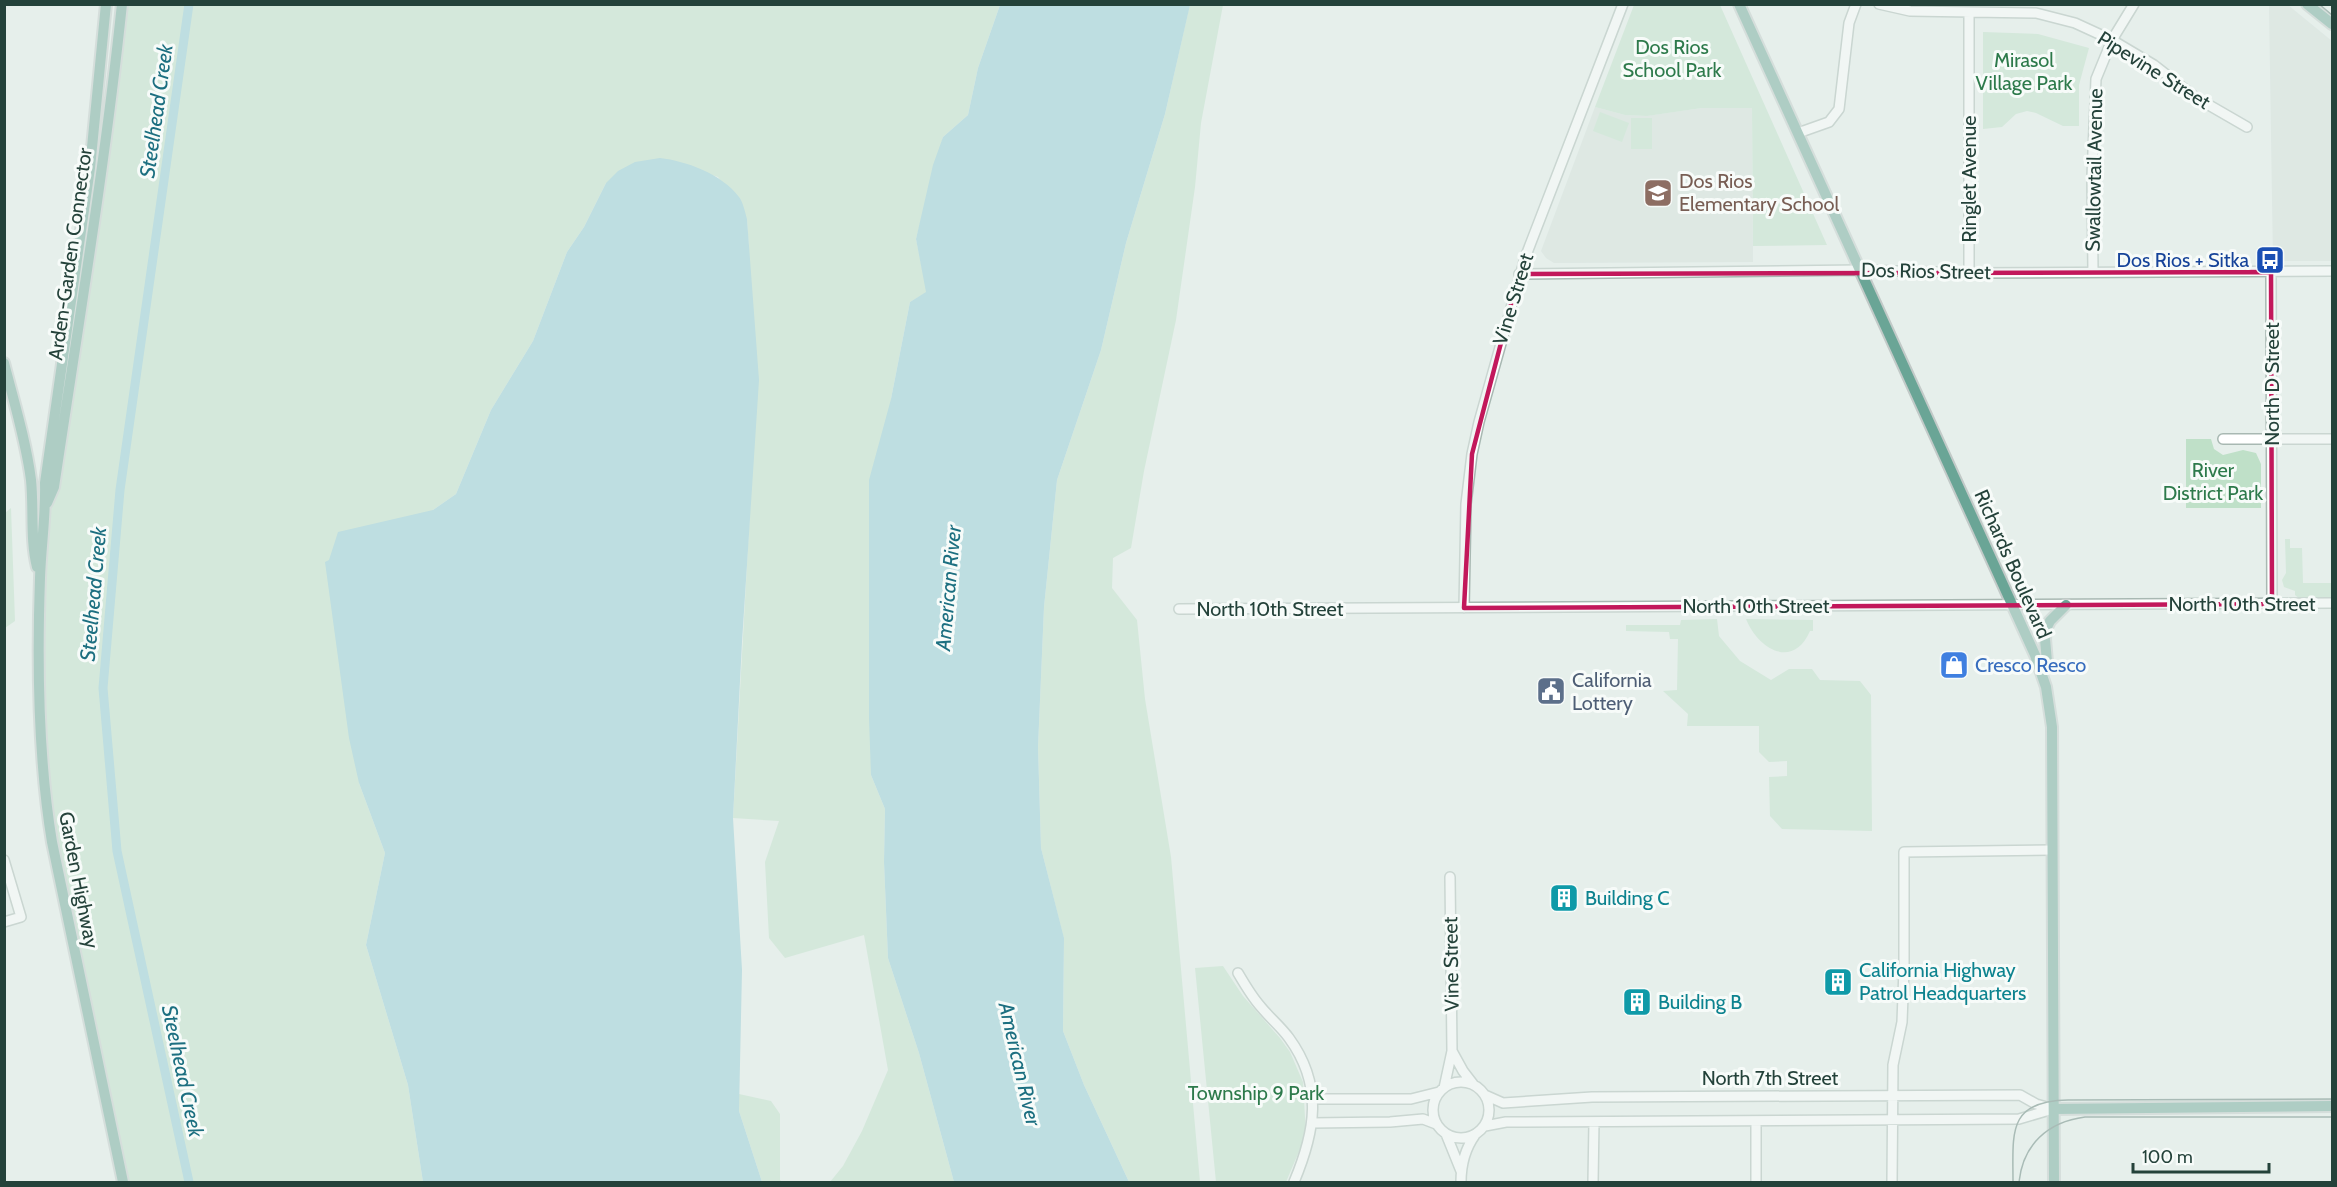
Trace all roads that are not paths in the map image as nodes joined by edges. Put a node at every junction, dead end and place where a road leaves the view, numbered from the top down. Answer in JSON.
{"nodes":[{"id":1,"x":106,"y":4,"type":"edge"},
{"id":2,"x":122,"y":4,"type":"edge"},
{"id":3,"x":1623,"y":4,"type":"edge"},
{"id":4,"x":1739,"y":4,"type":"edge"},
{"id":5,"x":1856,"y":4,"type":"edge"},
{"id":6,"x":1879,"y":4,"type":"edge"},
{"id":7,"x":2134,"y":4,"type":"edge"},
{"id":8,"x":2307,"y":4,"type":"edge"},
{"id":9,"x":1969,"y":13,"type":"junction"},
{"id":10,"x":2332,"y":24,"type":"edge"},
{"id":11,"x":2112,"y":40,"type":"junction"},
{"id":12,"x":2247,"y":127,"type":"dead end"},
{"id":13,"x":1798,"y":134,"type":"junction"},
{"id":14,"x":1860,"y":270,"type":"junction"},
{"id":15,"x":2332,"y":271,"type":"edge"},
{"id":16,"x":2093,"y":272,"type":"junction"},
{"id":17,"x":2271,"y":272,"type":"junction"},
{"id":18,"x":1969,"y":273,"type":"junction"},
{"id":19,"x":1520,"y":274,"type":"junction"},
{"id":20,"x":4,"y":363,"type":"edge"},
{"id":21,"x":2272,"y":438,"type":"junction"},
{"id":22,"x":2223,"y":439,"type":"dead end"},
{"id":23,"x":2332,"y":439,"type":"edge"},
{"id":24,"x":46,"y":506,"type":"junction"},
{"id":25,"x":40,"y":579,"type":"junction"},
{"id":26,"x":2332,"y":603,"type":"edge"},
{"id":27,"x":2272,"y":604,"type":"junction"},
{"id":28,"x":2012,"y":605,"type":"junction"},
{"id":29,"x":2066,"y":605,"type":"junction"},
{"id":30,"x":1464,"y":608,"type":"junction"},
{"id":31,"x":1179,"y":609,"type":"dead end"},
{"id":32,"x":2042,"y":674,"type":"junction"},
{"id":33,"x":2052,"y":850,"type":"junction"},
{"id":34,"x":4,"y":860,"type":"edge"},
{"id":35,"x":1450,"y":878,"type":"dead end"},
{"id":36,"x":4,"y":922,"type":"edge"},
{"id":37,"x":1238,"y":973,"type":"dead end"},
{"id":38,"x":1452,"y":1051,"type":"junction"},
{"id":39,"x":1473,"y":1084,"type":"junction"},
{"id":40,"x":1441,"y":1090,"type":"junction"},
{"id":41,"x":1485,"y":1095,"type":"junction"},
{"id":42,"x":1892,"y":1096,"type":"junction"},
{"id":43,"x":1313,"y":1099,"type":"junction"},
{"id":44,"x":2332,"y":1106,"type":"edge"},
{"id":45,"x":2054,"y":1109,"type":"junction"},
{"id":46,"x":1892,"y":1119,"type":"junction"},
{"id":47,"x":1594,"y":1122,"type":"junction"},
{"id":48,"x":1756,"y":1122,"type":"junction"},
{"id":49,"x":1312,"y":1124,"type":"junction"},
{"id":50,"x":1436,"y":1124,"type":"junction"},
{"id":51,"x":1485,"y":1126,"type":"junction"},
{"id":52,"x":1446,"y":1134,"type":"junction"},
{"id":53,"x":1475,"y":1135,"type":"junction"},
{"id":54,"x":1461,"y":1171,"type":"junction"},
{"id":55,"x":123,"y":1182,"type":"edge"},
{"id":56,"x":1294,"y":1182,"type":"edge"},
{"id":57,"x":1461,"y":1182,"type":"edge"},
{"id":58,"x":1593,"y":1182,"type":"edge"},
{"id":59,"x":1756,"y":1182,"type":"edge"},
{"id":60,"x":1892,"y":1182,"type":"edge"},
{"id":61,"x":2054,"y":1182,"type":"edge"}],
"edges":[{"from":1,"to":24,"type":"main road","name":"Arden-Garden Connector"},
{"from":2,"to":24,"type":"main road","name":"Arden-Garden Connector"},
{"from":3,"to":19,"type":"street","name":"Vine Street"},
{"from":4,"to":13,"type":"main road","name":"Richards Boulevard"},
{"from":5,"to":13,"type":"street"},
{"from":6,"to":9,"type":"street","name":"Pipevine Street"},
{"from":7,"to":11,"type":"street","name":"Swallowtail Avenue"},
{"from":8,"to":10,"type":"main road"},
{"from":9,"to":11,"type":"street","name":"Pipevine Street"},
{"from":9,"to":18,"type":"street","name":"Ringlet Avenue"},
{"from":11,"to":12,"type":"street","name":"Pipevine Street"},
{"from":11,"to":16,"type":"street","name":"Swallowtail Avenue"},
{"from":13,"to":14,"type":"main road","name":"Richards Boulevard"},
{"from":14,"to":18,"type":"street","name":"Dos Rios Street"},
{"from":14,"to":19,"type":"street","name":"Dos Rios Street"},
{"from":14,"to":28,"type":"main road","name":"Richards Boulevard"},
{"from":15,"to":17,"type":"street","name":"Dos Rios Street"},
{"from":16,"to":17,"type":"street","name":"Dos Rios Street"},
{"from":16,"to":18,"type":"street","name":"Dos Rios Street"},
{"from":17,"to":21,"type":"street","name":"North D Street"},
{"from":19,"to":30,"type":"street","name":"Vine Street"},
{"from":20,"to":25,"type":"main road"},
{"from":21,"to":22,"type":"street"},
{"from":21,"to":23,"type":"street"},
{"from":21,"to":27,"type":"street","name":"North D Street"},
{"from":24,"to":25,"type":"main road","name":"Arden-Garden Connector"},
{"from":25,"to":55,"type":"main road","name":"Garden Highway"},
{"from":26,"to":27,"type":"street","name":"North 10th Street"},
{"from":27,"to":29,"type":"street","name":"North 10th Street"},
{"from":28,"to":29,"type":"street","name":"North 10th Street"},
{"from":28,"to":30,"type":"street","name":"North 10th Street"},
{"from":28,"to":32,"type":"main road","name":"Richards Boulevard"},
{"from":29,"to":32,"type":"main road"},
{"from":30,"to":31,"type":"street","name":"North 10th Street"},
{"from":32,"to":33,"type":"main road","name":"Richards Boulevard"},
{"from":33,"to":42,"type":"street"},
{"from":33,"to":45,"type":"main road","name":"Richards Boulevard"},
{"from":34,"to":36,"type":"street"},
{"from":35,"to":38,"type":"street","name":"Vine Street"},
{"from":37,"to":43,"type":"street"},
{"from":38,"to":39,"type":"street"},
{"from":38,"to":40,"type":"street","name":"Vine Street"},
{"from":39,"to":40,"type":"street"},
{"from":39,"to":41,"type":"street"},
{"from":40,"to":43,"type":"street"},
{"from":40,"to":50,"type":"street"},
{"from":41,"to":42,"type":"street","name":"North 7th Street"},
{"from":41,"to":51,"type":"street"},
{"from":42,"to":45,"type":"street","name":"North 7th Street"},
{"from":42,"to":46,"type":"street"},
{"from":43,"to":49,"type":"street"},
{"from":44,"to":45,"type":"main road","name":"North 7th Street"},
{"from":45,"to":46,"type":"street","name":"North 7th Street"},
{"from":45,"to":61,"type":"main road","name":"Richards Boulevard"},
{"from":46,"to":48,"type":"street","name":"North 7th Street"},
{"from":46,"to":60,"type":"street"},
{"from":47,"to":48,"type":"street","name":"North 7th Street"},
{"from":47,"to":51,"type":"street","name":"North 7th Street"},
{"from":47,"to":58,"type":"street"},
{"from":48,"to":59,"type":"street"},
{"from":49,"to":50,"type":"street"},
{"from":49,"to":56,"type":"street"},
{"from":50,"to":52,"type":"street"},
{"from":51,"to":53,"type":"street"},
{"from":52,"to":53,"type":"street"},
{"from":52,"to":54,"type":"street"},
{"from":53,"to":54,"type":"street"},
{"from":54,"to":57,"type":"street"}]}
